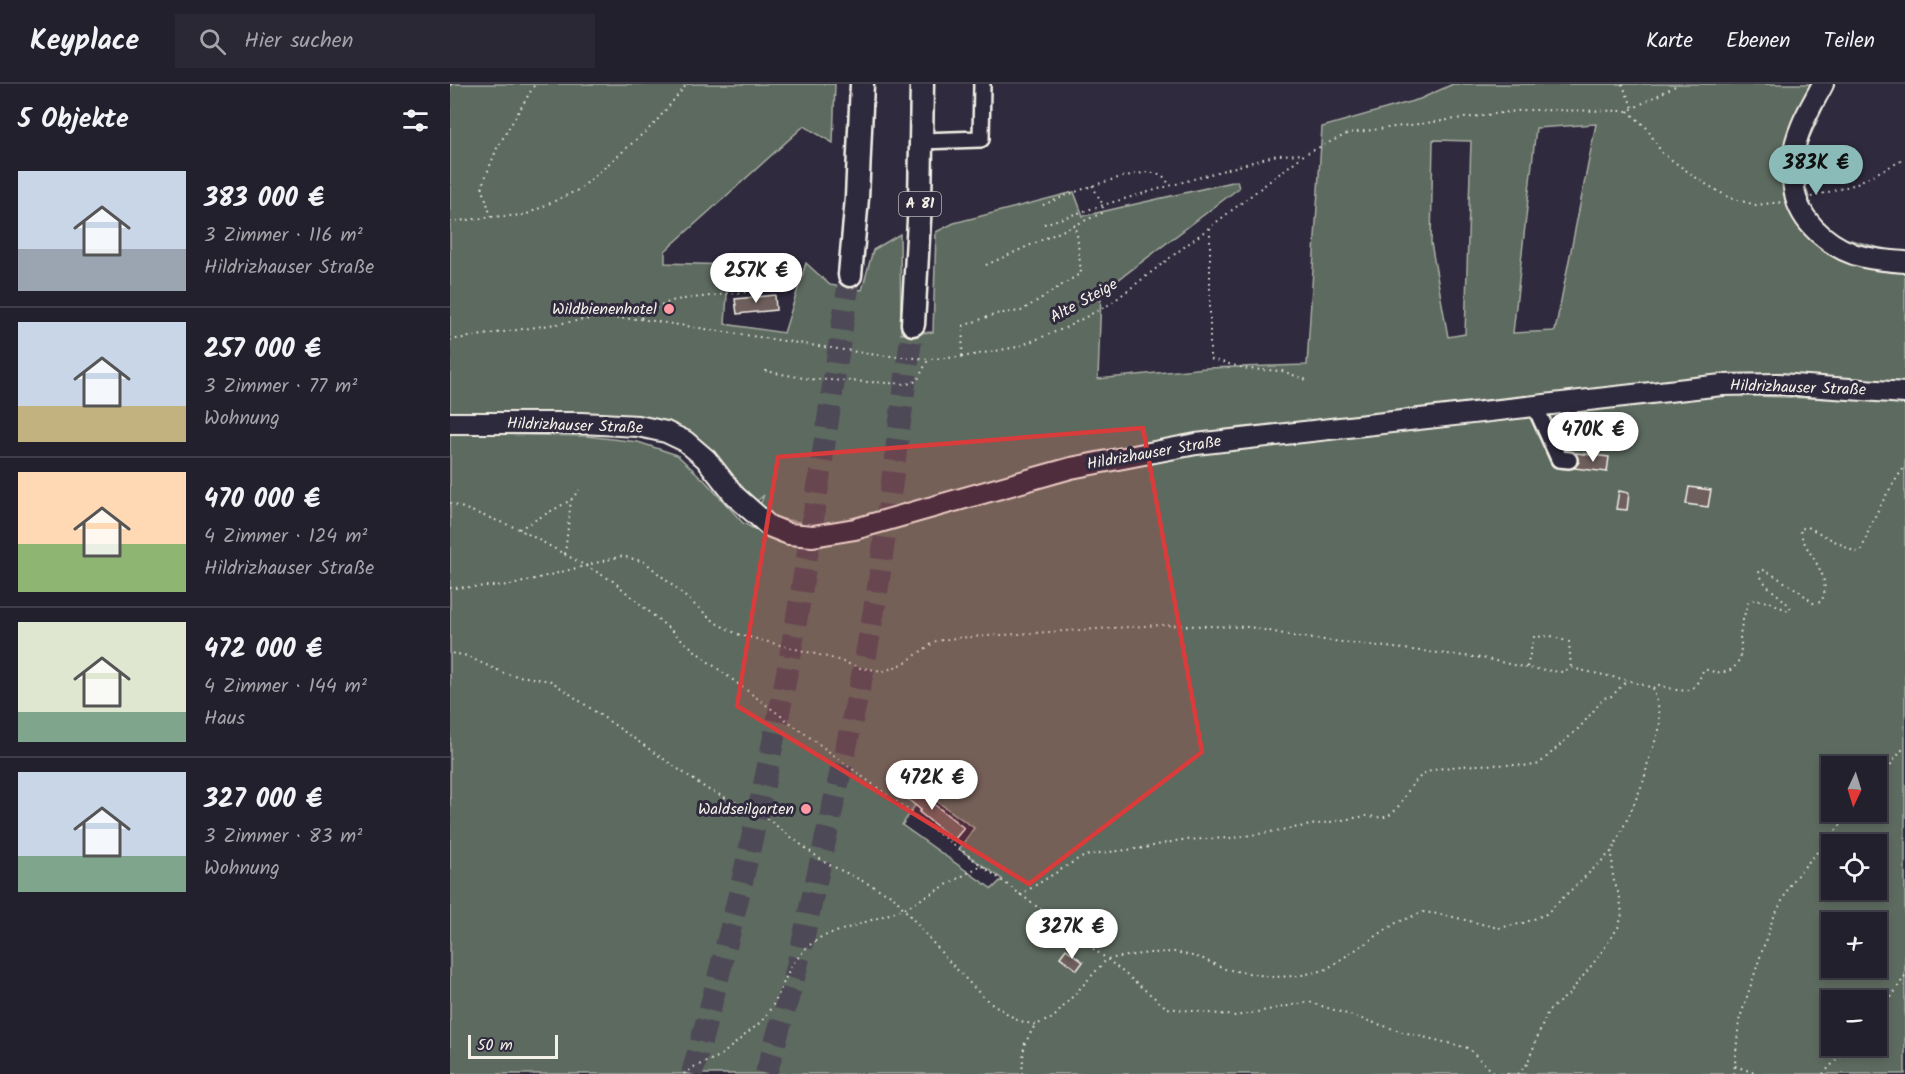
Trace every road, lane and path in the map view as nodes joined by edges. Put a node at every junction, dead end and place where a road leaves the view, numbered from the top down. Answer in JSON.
{"nodes":[{"id":1,"x":535,"y":84,"type":"edge"},
{"id":2,"x":687,"y":84,"type":"edge"},
{"id":3,"x":922,"y":84,"type":"edge"},
{"id":4,"x":982,"y":84,"type":"edge"},
{"id":5,"x":1622,"y":84,"type":"edge"},
{"id":6,"x":1679,"y":84,"type":"edge"},
{"id":7,"x":1823,"y":84,"type":"edge"},
{"id":8,"x":858,"y":88,"type":"edge"},
{"id":9,"x":1633,"y":108,"type":"junction"},
{"id":10,"x":1628,"y":111,"type":"junction"},
{"id":11,"x":921,"y":141,"type":"junction"},
{"id":12,"x":1305,"y":154,"type":"junction"},
{"id":13,"x":1905,"y":159,"type":"edge"},
{"id":14,"x":1092,"y":185,"type":"junction"},
{"id":15,"x":1171,"y":186,"type":"junction"},
{"id":16,"x":1796,"y":200,"type":"junction"},
{"id":17,"x":1043,"y":205,"type":"dead end"},
{"id":18,"x":1103,"y":205,"type":"junction"},
{"id":19,"x":491,"y":216,"type":"junction"},
{"id":20,"x":450,"y":222,"type":"edge"},
{"id":21,"x":1044,"y":224,"type":"dead end"},
{"id":22,"x":1074,"y":226,"type":"junction"},
{"id":23,"x":1210,"y":228,"type":"junction"},
{"id":24,"x":1905,"y":262,"type":"edge"},
{"id":25,"x":986,"y":265,"type":"dead end"},
{"id":26,"x":850,"y":275,"type":"tunnel mouth"},
{"id":27,"x":780,"y":288,"type":"dead end"},
{"id":28,"x":640,"y":319,"type":"junction"},
{"id":29,"x":913,"y":324,"type":"tunnel mouth"},
{"id":30,"x":450,"y":340,"type":"edge"},
{"id":31,"x":962,"y":357,"type":"junction"},
{"id":32,"x":929,"y":359,"type":"junction"},
{"id":33,"x":765,"y":371,"type":"dead end"},
{"id":34,"x":1307,"y":380,"type":"dead end"},
{"id":35,"x":1905,"y":393,"type":"edge"},
{"id":36,"x":1535,"y":406,"type":"junction"},
{"id":37,"x":450,"y":423,"type":"edge"},
{"id":38,"x":1569,"y":460,"type":"dead end"},
{"id":39,"x":1905,"y":466,"type":"edge"},
{"id":40,"x":579,"y":490,"type":"dead end"},
{"id":41,"x":571,"y":500,"type":"junction"},
{"id":42,"x":450,"y":503,"type":"edge"},
{"id":43,"x":519,"y":528,"type":"junction"},
{"id":44,"x":565,"y":554,"type":"junction"},
{"id":45,"x":584,"y":566,"type":"junction"},
{"id":46,"x":450,"y":588,"type":"edge"},
{"id":47,"x":450,"y":652,"type":"edge"},
{"id":48,"x":1527,"y":668,"type":"junction"},
{"id":49,"x":1571,"y":668,"type":"junction"},
{"id":50,"x":1628,"y":680,"type":"junction"},
{"id":51,"x":1653,"y":688,"type":"junction"},
{"id":52,"x":1905,"y":746,"type":"edge"},
{"id":53,"x":1887,"y":770,"type":"edge"},
{"id":54,"x":1843,"y":822,"type":"edge"},
{"id":55,"x":1612,"y":851,"type":"junction"},
{"id":56,"x":981,"y":866,"type":"junction"},
{"id":57,"x":1020,"y":895,"type":"junction"},
{"id":58,"x":904,"y":909,"type":"junction"},
{"id":59,"x":1107,"y":959,"type":"junction"},
{"id":60,"x":1905,"y":976,"type":"edge"},
{"id":61,"x":1887,"y":1003,"type":"edge"},
{"id":62,"x":1035,"y":1025,"type":"junction"},
{"id":63,"x":1840,"y":1056,"type":"edge"},
{"id":64,"x":1735,"y":1066,"type":"junction"},
{"id":65,"x":684,"y":1074,"type":"edge"},
{"id":66,"x":1022,"y":1074,"type":"edge"},
{"id":67,"x":1495,"y":1074,"type":"edge"},
{"id":68,"x":1501,"y":1074,"type":"edge"},
{"id":69,"x":1512,"y":1074,"type":"edge"},
{"id":70,"x":1518,"y":1074,"type":"edge"},
{"id":71,"x":1734,"y":1074,"type":"edge"},
{"id":72,"x":1758,"y":1074,"type":"edge"},
{"id":73,"x":1823,"y":1074,"type":"edge"}],
"edges":[{"from":1,"to":19,"type":"path"},
{"from":2,"to":19,"type":"path"},
{"from":3,"to":11,"type":"highway","number":"A 81"},
{"from":4,"to":11,"type":"lane"},
{"from":5,"to":9,"type":"path"},
{"from":6,"to":9,"type":"path"},
{"from":7,"to":16,"type":"main road"},
{"from":8,"to":26,"type":"highway"},
{"from":9,"to":10,"type":"path"},
{"from":10,"to":12,"type":"path","name":"Alte Steige"},
{"from":10,"to":16,"type":"path"},
{"from":11,"to":29,"type":"highway","number":"A 81"},
{"from":12,"to":15,"type":"path"},
{"from":12,"to":23,"type":"path","name":"Alte Steige"},
{"from":13,"to":16,"type":"path"},
{"from":14,"to":15,"type":"path"},
{"from":14,"to":17,"type":"path"},
{"from":14,"to":18,"type":"path"},
{"from":15,"to":18,"type":"path"},
{"from":16,"to":24,"type":"main road"},
{"from":18,"to":21,"type":"path"},
{"from":18,"to":22,"type":"path"},
{"from":19,"to":20,"type":"path"},
{"from":22,"to":25,"type":"path"},
{"from":22,"to":31,"type":"path"},
{"from":23,"to":31,"type":"path","name":"Alte Steige"},
{"from":23,"to":34,"type":"path"},
{"from":27,"to":28,"type":"path"},
{"from":28,"to":30,"type":"path","name":"Alte Steige"},
{"from":28,"to":32,"type":"path","name":"Alte Steige"},
{"from":31,"to":32,"type":"path","name":"Alte Steige"},
{"from":32,"to":33,"type":"path"},
{"from":35,"to":36,"type":"main road","name":"Hildrizhauser Straße"},
{"from":36,"to":37,"type":"main road","name":"Hildrizhauser Straße"},
{"from":36,"to":38,"type":"lane"},
{"from":39,"to":51,"type":"path"},
{"from":40,"to":41,"type":"path"},
{"from":41,"to":43,"type":"path"},
{"from":41,"to":44,"type":"path"},
{"from":42,"to":43,"type":"path"},
{"from":43,"to":44,"type":"path"},
{"from":44,"to":45,"type":"path"},
{"from":45,"to":46,"type":"path"},
{"from":45,"to":48,"type":"path"},
{"from":45,"to":56,"type":"path"},
{"from":47,"to":58,"type":"path"},
{"from":48,"to":49,"type":"path"},
{"from":48,"to":49,"type":"path"},
{"from":49,"to":50,"type":"path"},
{"from":50,"to":51,"type":"path"},
{"from":50,"to":57,"type":"path"},
{"from":51,"to":55,"type":"path"},
{"from":52,"to":53,"type":"path"},
{"from":54,"to":64,"type":"path"},
{"from":55,"to":59,"type":"path"},
{"from":55,"to":70,"type":"path"},
{"from":56,"to":57,"type":"path"},
{"from":56,"to":58,"type":"path"},
{"from":57,"to":59,"type":"path"},
{"from":58,"to":62,"type":"path"},
{"from":58,"to":65,"type":"path"},
{"from":59,"to":62,"type":"path"},
{"from":59,"to":67,"type":"path"},
{"from":60,"to":61,"type":"path"},
{"from":62,"to":66,"type":"path"},
{"from":63,"to":73,"type":"path"},
{"from":64,"to":71,"type":"path"},
{"from":64,"to":72,"type":"path"},
{"from":68,"to":69,"type":"path"}]}
